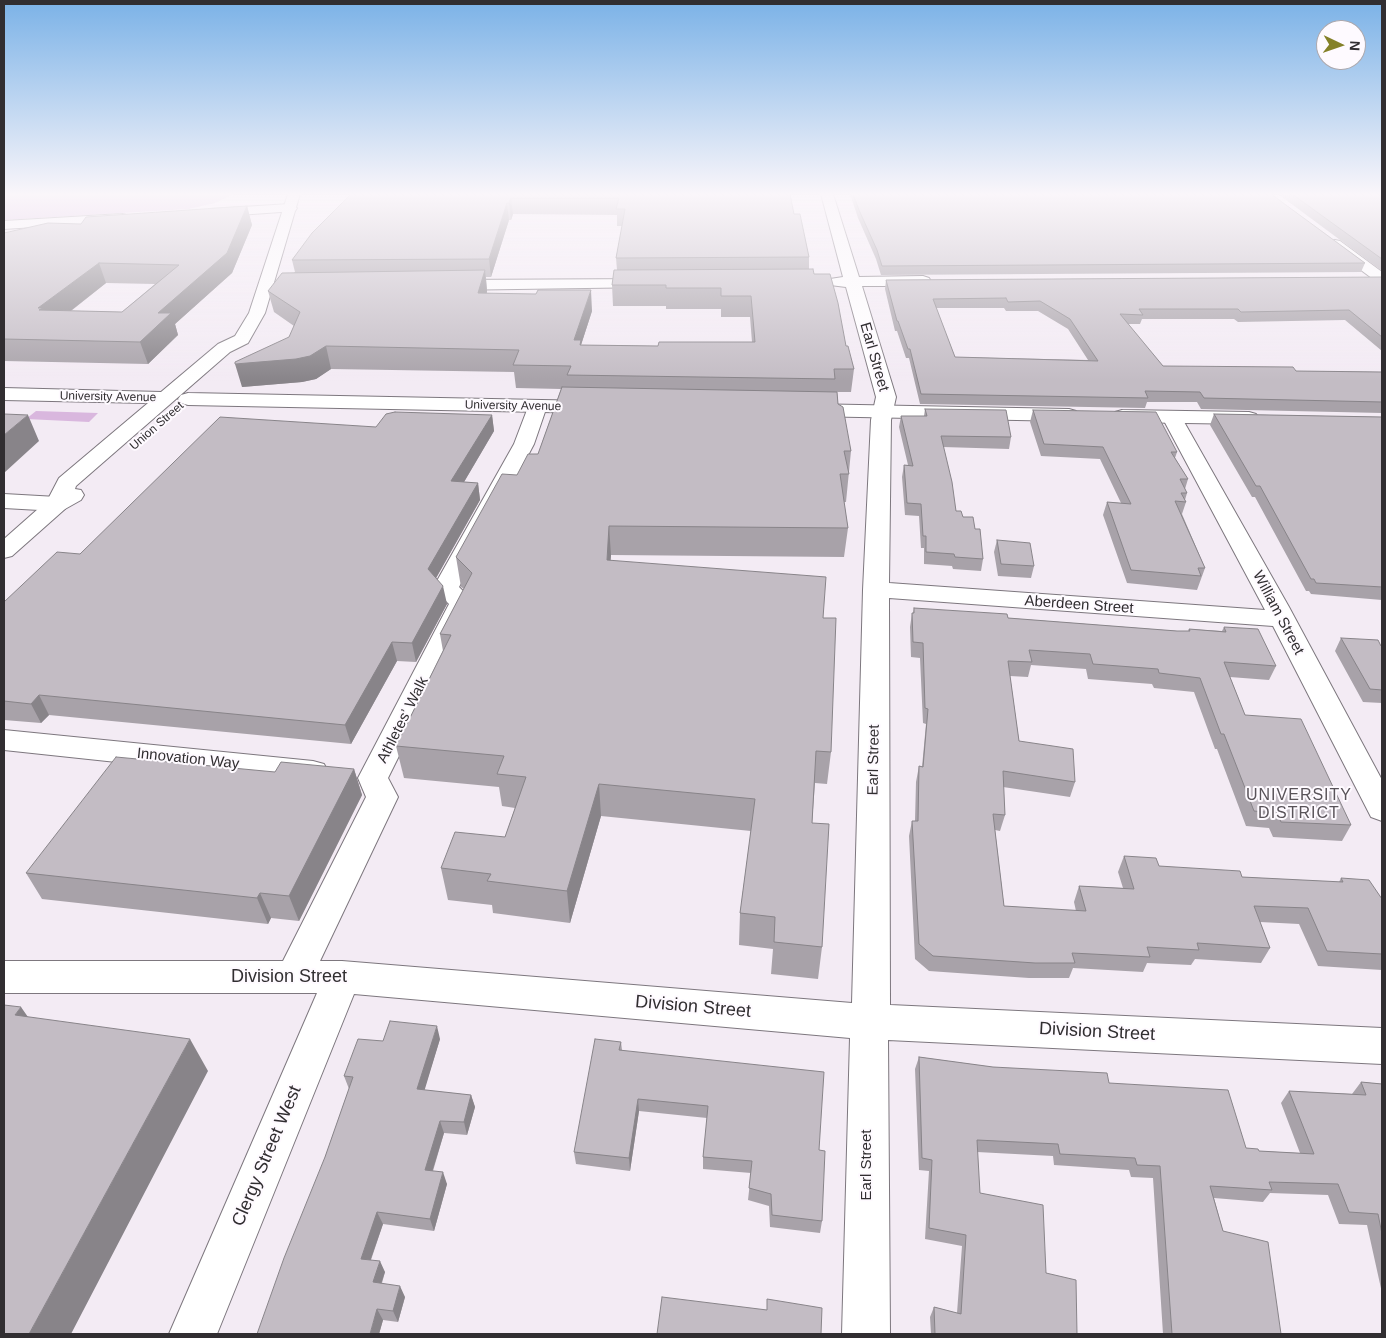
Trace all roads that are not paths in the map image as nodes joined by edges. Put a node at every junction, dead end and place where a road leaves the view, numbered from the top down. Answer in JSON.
{"nodes":[{"id":1,"x":280,"y":256,"type":"edge"},
{"id":2,"x":845,"y":256,"type":"edge"},
{"id":3,"x":1352,"y":256,"type":"edge"},
{"id":4,"x":1353,"y":279,"type":"edge"},
{"id":5,"x":1382,"y":279,"type":"edge"},
{"id":6,"x":938,"y":281,"type":"edge"},
{"id":7,"x":818,"y":282,"type":"edge"},
{"id":8,"x":853,"y":282,"type":"junction"},
{"id":9,"x":664,"y":284,"type":"edge"},
{"id":10,"x":438,"y":285,"type":"edge"},
{"id":11,"x":242,"y":339,"type":"junction"},
{"id":12,"x":4,"y":394,"type":"edge"},
{"id":13,"x":164,"y":398,"type":"junction"},
{"id":14,"x":188,"y":399,"type":"junction"},
{"id":15,"x":537,"y":406,"type":"junction"},
{"id":16,"x":609,"y":407,"type":"edge"},
{"id":17,"x":793,"y":410,"type":"edge"},
{"id":18,"x":883,"y":411,"type":"junction"},
{"id":19,"x":1172,"y":417,"type":"junction"},
{"id":20,"x":1267,"y":418,"type":"edge"},
{"id":21,"x":4,"y":501,"type":"edge"},
{"id":22,"x":57,"y":504,"type":"junction"},
{"id":23,"x":4,"y":551,"type":"edge"},
{"id":24,"x":876,"y":590,"type":"junction"},
{"id":25,"x":1282,"y":619,"type":"junction"},
{"id":26,"x":4,"y":740,"type":"edge"},
{"id":27,"x":373,"y":778,"type":"junction"},
{"id":28,"x":1382,"y":810,"type":"edge"},
{"id":29,"x":4,"y":977,"type":"edge"},
{"id":30,"x":295,"y":977,"type":"junction"},
{"id":31,"x":342,"y":977,"type":"junction"},
{"id":32,"x":870,"y":1021,"type":"junction"},
{"id":33,"x":1382,"y":1046,"type":"edge"},
{"id":34,"x":193,"y":1334,"type":"edge"},
{"id":35,"x":866,"y":1334,"type":"edge"}],
"edges":[{"from":1,"to":11,"type":"street","name":"Union Street"},
{"from":2,"to":8,"type":"street","name":"Earl Street"},
{"from":3,"to":5,"type":"street"},
{"from":4,"to":5,"type":"street"},
{"from":6,"to":8,"type":"street"},
{"from":7,"to":8,"type":"street"},
{"from":8,"to":18,"type":"street","name":"Earl Street"},
{"from":9,"to":10,"type":"street"},
{"from":11,"to":13,"type":"street","name":"Union Street"},
{"from":11,"to":14,"type":"street","name":"Union Street"},
{"from":12,"to":13,"type":"street","name":"University Avenue"},
{"from":13,"to":14,"type":"street","name":"University Avenue"},
{"from":13,"to":22,"type":"street","name":"Union Street"},
{"from":14,"to":15,"type":"street","name":"University Avenue"},
{"from":14,"to":22,"type":"street","name":"Union Street"},
{"from":15,"to":16,"type":"street","name":"University Avenue"},
{"from":15,"to":27,"type":"street","name":"Athletes’ Walk"},
{"from":17,"to":18,"type":"street"},
{"from":18,"to":19,"type":"street"},
{"from":18,"to":24,"type":"street","name":"Earl Street"},
{"from":19,"to":20,"type":"street"},
{"from":19,"to":25,"type":"street","name":"William Street"},
{"from":21,"to":22,"type":"street"},
{"from":22,"to":23,"type":"street","name":"Union Street"},
{"from":24,"to":25,"type":"street","name":"Aberdeen Street"},
{"from":24,"to":32,"type":"street","name":"Earl Street"},
{"from":25,"to":28,"type":"street","name":"William Street"},
{"from":26,"to":27,"type":"street","name":"Innovation Way"},
{"from":27,"to":30,"type":"street","name":"Athletes’ Walk"},
{"from":29,"to":30,"type":"street","name":"Division Street"},
{"from":30,"to":31,"type":"street","name":"Division Street"},
{"from":31,"to":32,"type":"street","name":"Division Street"},
{"from":31,"to":34,"type":"street","name":"Clergy Street West"},
{"from":32,"to":33,"type":"street","name":"Division Street"},
{"from":32,"to":35,"type":"street","name":"Earl Street"}]}
